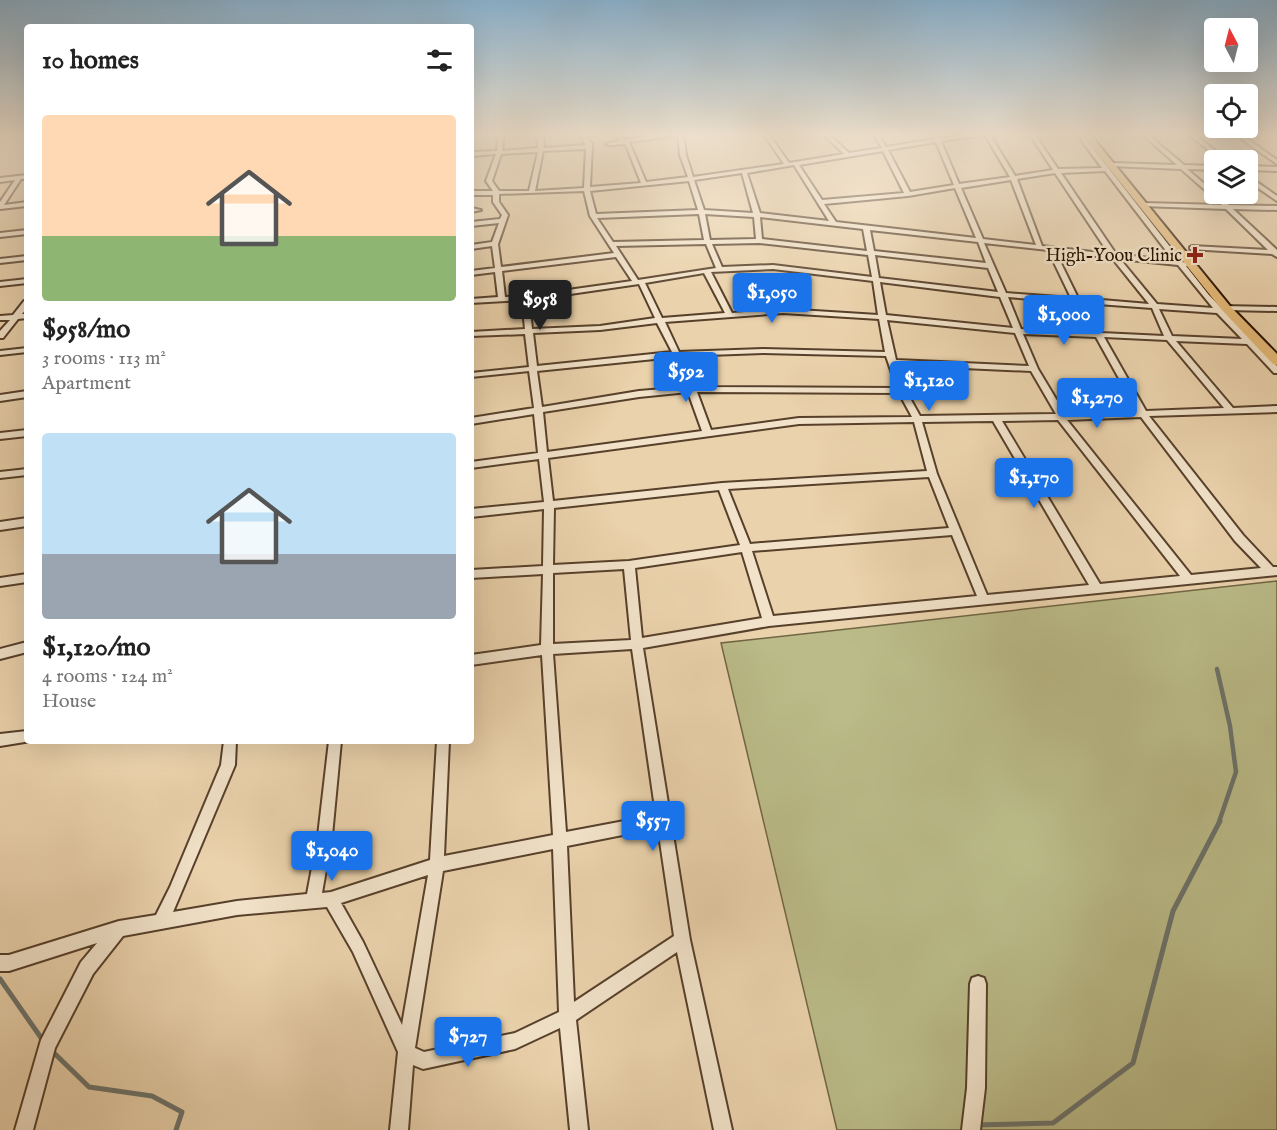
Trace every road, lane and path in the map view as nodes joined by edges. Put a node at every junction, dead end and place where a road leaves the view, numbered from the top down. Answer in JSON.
{"nodes":[{"id":1,"x":14,"y":186,"type":"edge"},
{"id":2,"x":492,"y":186,"type":"edge"},
{"id":3,"x":533,"y":186,"type":"edge"},
{"id":4,"x":587,"y":186,"type":"edge"},
{"id":5,"x":628,"y":186,"type":"edge"},
{"id":6,"x":694,"y":186,"type":"edge"},
{"id":7,"x":748,"y":186,"type":"edge"},
{"id":8,"x":811,"y":186,"type":"edge"},
{"id":9,"x":904,"y":186,"type":"edge"},
{"id":10,"x":957,"y":186,"type":"joint"},
{"id":11,"x":1016,"y":186,"type":"edge"},
{"id":12,"x":1068,"y":186,"type":"edge"},
{"id":13,"x":1123,"y":186,"type":"edge"},
{"id":14,"x":1126,"y":186,"type":"edge"},
{"id":15,"x":1203,"y":186,"type":"edge"},
{"id":16,"x":1259,"y":186,"type":"edge"},
{"id":17,"x":587,"y":190,"type":"junction"},
{"id":18,"x":532,"y":192,"type":"junction"},
{"id":19,"x":474,"y":193,"type":"edge"},
{"id":20,"x":497,"y":193,"type":"junction"},
{"id":21,"x":908,"y":194,"type":"junction"},
{"id":22,"x":1277,"y":199,"type":"edge"},
{"id":23,"x":822,"y":202,"type":"junction"},
{"id":24,"x":24,"y":204,"type":"edge"},
{"id":25,"x":1144,"y":205,"type":"junction"},
{"id":26,"x":0,"y":207,"type":"edge"},
{"id":27,"x":1228,"y":207,"type":"junction"},
{"id":28,"x":1277,"y":208,"type":"edge"},
{"id":29,"x":702,"y":212,"type":"junction"},
{"id":30,"x":757,"y":215,"type":"junction"},
{"id":31,"x":593,"y":216,"type":"junction"},
{"id":32,"x":502,"y":221,"type":"junction"},
{"id":33,"x":833,"y":223,"type":"junction"},
{"id":34,"x":474,"y":224,"type":"edge"},
{"id":35,"x":866,"y":227,"type":"junction"},
{"id":36,"x":24,"y":232,"type":"edge"},
{"id":37,"x":0,"y":235,"type":"edge"},
{"id":38,"x":707,"y":240,"type":"junction"},
{"id":39,"x":759,"y":241,"type":"junction"},
{"id":40,"x":979,"y":241,"type":"junction"},
{"id":41,"x":495,"y":244,"type":"junction"},
{"id":42,"x":611,"y":244,"type":"junction"},
{"id":43,"x":474,"y":247,"type":"edge"},
{"id":44,"x":1040,"y":248,"type":"junction"},
{"id":45,"x":1192,"y":248,"type":"dead end"},
{"id":46,"x":1051,"y":249,"type":"junction"},
{"id":47,"x":871,"y":252,"type":"junction"},
{"id":48,"x":1276,"y":253,"type":"edge"},
{"id":49,"x":616,"y":255,"type":"junction"},
{"id":50,"x":1115,"y":257,"type":"junction"},
{"id":51,"x":24,"y":258,"type":"edge"},
{"id":52,"x":0,"y":261,"type":"edge"},
{"id":53,"x":1179,"y":264,"type":"junction"},
{"id":54,"x":1191,"y":265,"type":"junction"},
{"id":55,"x":992,"y":266,"type":"junction"},
{"id":56,"x":720,"y":269,"type":"junction"},
{"id":57,"x":497,"y":270,"type":"junction"},
{"id":58,"x":707,"y":272,"type":"junction"},
{"id":59,"x":474,"y":273,"type":"edge"},
{"id":60,"x":874,"y":278,"type":"junction"},
{"id":61,"x":24,"y":281,"type":"edge"},
{"id":62,"x":639,"y":282,"type":"junction"},
{"id":63,"x":0,"y":284,"type":"edge"},
{"id":64,"x":1003,"y":295,"type":"junction"},
{"id":65,"x":525,"y":298,"type":"junction"},
{"id":66,"x":502,"y":299,"type":"junction"},
{"id":67,"x":474,"y":301,"type":"edge"},
{"id":68,"x":1078,"y":301,"type":"junction"},
{"id":69,"x":24,"y":307,"type":"edge"},
{"id":70,"x":1155,"y":307,"type":"junction"},
{"id":71,"x":1277,"y":309,"type":"edge"},
{"id":72,"x":1222,"y":310,"type":"junction"},
{"id":73,"x":729,"y":314,"type":"junction"},
{"id":74,"x":16,"y":316,"type":"junction"},
{"id":75,"x":24,"y":316,"type":"edge"},
{"id":76,"x":883,"y":317,"type":"junction"},
{"id":77,"x":0,"y":318,"type":"edge"},
{"id":78,"x":660,"y":320,"type":"junction"},
{"id":79,"x":1017,"y":331,"type":"junction"},
{"id":80,"x":527,"y":332,"type":"junction"},
{"id":81,"x":474,"y":334,"type":"edge"},
{"id":82,"x":1101,"y":335,"type":"junction"},
{"id":83,"x":0,"y":336,"type":"edge"},
{"id":84,"x":1169,"y":338,"type":"junction"},
{"id":85,"x":1248,"y":342,"type":"junction"},
{"id":86,"x":24,"y":350,"type":"edge"},
{"id":87,"x":0,"y":353,"type":"edge"},
{"id":88,"x":676,"y":354,"type":"junction"},
{"id":89,"x":892,"y":358,"type":"junction"},
{"id":90,"x":1277,"y":361,"type":"edge"},
{"id":91,"x":532,"y":369,"type":"junction"},
{"id":92,"x":1034,"y":369,"type":"junction"},
{"id":93,"x":1277,"y":371,"type":"edge"},
{"id":94,"x":474,"y":375,"type":"edge"},
{"id":95,"x":692,"y":389,"type":"junction"},
{"id":96,"x":902,"y":391,"type":"junction"},
{"id":97,"x":24,"y":394,"type":"edge"},
{"id":98,"x":0,"y":398,"type":"edge"},
{"id":99,"x":1277,"y":409,"type":"edge"},
{"id":100,"x":538,"y":411,"type":"junction"},
{"id":101,"x":1231,"y":411,"type":"junction"},
{"id":102,"x":1143,"y":414,"type":"junction"},
{"id":103,"x":996,"y":417,"type":"junction"},
{"id":104,"x":1061,"y":417,"type":"junction"},
{"id":105,"x":917,"y":418,"type":"junction"},
{"id":106,"x":474,"y":421,"type":"edge"},
{"id":107,"x":707,"y":432,"type":"junction"},
{"id":108,"x":24,"y":433,"type":"edge"},
{"id":109,"x":0,"y":436,"type":"edge"},
{"id":110,"x":545,"y":455,"type":"junction"},
{"id":111,"x":474,"y":465,"type":"edge"},
{"id":112,"x":24,"y":472,"type":"edge"},
{"id":113,"x":932,"y":474,"type":"junction"},
{"id":114,"x":0,"y":475,"type":"edge"},
{"id":115,"x":722,"y":486,"type":"junction"},
{"id":116,"x":549,"y":505,"type":"junction"},
{"id":117,"x":474,"y":513,"type":"edge"},
{"id":118,"x":24,"y":522,"type":"edge"},
{"id":119,"x":0,"y":526,"type":"edge"},
{"id":120,"x":955,"y":531,"type":"junction"},
{"id":121,"x":746,"y":548,"type":"junction"},
{"id":122,"x":628,"y":565,"type":"junction"},
{"id":123,"x":550,"y":569,"type":"junction"},
{"id":124,"x":1274,"y":572,"type":"edge"},
{"id":125,"x":474,"y":574,"type":"edge"},
{"id":126,"x":24,"y":578,"type":"edge"},
{"id":127,"x":1189,"y":580,"type":"junction"},
{"id":128,"x":0,"y":582,"type":"edge"},
{"id":129,"x":1096,"y":587,"type":"junction"},
{"id":130,"x":984,"y":600,"type":"junction"},
{"id":131,"x":769,"y":621,"type":"junction"},
{"id":132,"x":637,"y":644,"type":"junction"},
{"id":133,"x":24,"y":648,"type":"edge"},
{"id":134,"x":547,"y":649,"type":"junction"},
{"id":135,"x":0,"y":654,"type":"edge"},
{"id":136,"x":474,"y":660,"type":"edge"},
{"id":137,"x":24,"y":737,"type":"edge"},
{"id":138,"x":0,"y":740,"type":"edge"},
{"id":139,"x":230,"y":744,"type":"edge"},
{"id":140,"x":335,"y":744,"type":"edge"},
{"id":141,"x":443,"y":744,"type":"edge"},
{"id":142,"x":664,"y":820,"type":"junction"},
{"id":143,"x":560,"y":840,"type":"junction"},
{"id":144,"x":437,"y":866,"type":"junction"},
{"id":145,"x":331,"y":899,"type":"junction"},
{"id":146,"x":313,"y":901,"type":"junction"},
{"id":147,"x":159,"y":922,"type":"junction"},
{"id":148,"x":119,"y":929,"type":"junction"},
{"id":149,"x":682,"y":940,"type":"junction"},
{"id":150,"x":0,"y":963,"type":"edge"},
{"id":151,"x":978,"y":984,"type":"dead end"},
{"id":152,"x":567,"y":1016,"type":"junction"},
{"id":153,"x":406,"y":1052,"type":"junction"},
{"id":154,"x":24,"y":1130,"type":"edge"},
{"id":155,"x":399,"y":1130,"type":"edge"},
{"id":156,"x":579,"y":1130,"type":"edge"},
{"id":157,"x":723,"y":1130,"type":"edge"},
{"id":158,"x":971,"y":1130,"type":"edge"}],
"edges":[{"from":1,"to":26,"type":"street"},
{"from":2,"to":20,"type":"street"},
{"from":3,"to":18,"type":"street"},
{"from":4,"to":17,"type":"street"},
{"from":5,"to":17,"type":"street"},
{"from":6,"to":29,"type":"street"},
{"from":7,"to":30,"type":"street"},
{"from":8,"to":23,"type":"street"},
{"from":9,"to":21,"type":"street"},
{"from":10,"to":21,"type":"street"},
{"from":10,"to":40,"type":"street"},
{"from":11,"to":44,"type":"street"},
{"from":12,"to":50,"type":"street"},
{"from":13,"to":53,"type":"street"},
{"from":14,"to":25,"type":"main road"},
{"from":15,"to":27,"type":"street"},
{"from":16,"to":22,"type":"street"},
{"from":17,"to":18,"type":"street"},
{"from":17,"to":31,"type":"street"},
{"from":18,"to":20,"type":"street"},
{"from":19,"to":20,"type":"street"},
{"from":20,"to":32,"type":"street"},
{"from":21,"to":23,"type":"street"},
{"from":23,"to":33,"type":"street"},
{"from":24,"to":26,"type":"street"},
{"from":25,"to":27,"type":"street"},
{"from":25,"to":54,"type":"main road"},
{"from":27,"to":28,"type":"street"},
{"from":27,"to":48,"type":"street"},
{"from":29,"to":30,"type":"street"},
{"from":29,"to":31,"type":"street"},
{"from":29,"to":38,"type":"street"},
{"from":30,"to":33,"type":"street"},
{"from":30,"to":39,"type":"street"},
{"from":31,"to":42,"type":"street"},
{"from":32,"to":34,"type":"street"},
{"from":32,"to":41,"type":"street"},
{"from":33,"to":35,"type":"street"},
{"from":35,"to":40,"type":"street"},
{"from":35,"to":47,"type":"street"},
{"from":36,"to":37,"type":"street"},
{"from":38,"to":39,"type":"street"},
{"from":38,"to":42,"type":"street"},
{"from":38,"to":56,"type":"street"},
{"from":39,"to":47,"type":"street"},
{"from":40,"to":44,"type":"street"},
{"from":40,"to":55,"type":"street"},
{"from":41,"to":43,"type":"street"},
{"from":41,"to":57,"type":"street"},
{"from":42,"to":49,"type":"street"},
{"from":44,"to":46,"type":"street"},
{"from":45,"to":48,"type":"street"},
{"from":46,"to":50,"type":"street"},
{"from":46,"to":68,"type":"street"},
{"from":47,"to":55,"type":"street"},
{"from":47,"to":60,"type":"street"},
{"from":49,"to":57,"type":"street"},
{"from":49,"to":62,"type":"street"},
{"from":50,"to":53,"type":"street"},
{"from":50,"to":70,"type":"street"},
{"from":51,"to":52,"type":"street"},
{"from":53,"to":54,"type":"street"},
{"from":53,"to":72,"type":"street"},
{"from":54,"to":72,"type":"main road"},
{"from":55,"to":64,"type":"street"},
{"from":56,"to":58,"type":"street"},
{"from":56,"to":60,"type":"street"},
{"from":57,"to":59,"type":"street"},
{"from":57,"to":66,"type":"street"},
{"from":58,"to":62,"type":"street"},
{"from":58,"to":73,"type":"street"},
{"from":60,"to":64,"type":"street"},
{"from":60,"to":76,"type":"street"},
{"from":61,"to":63,"type":"street"},
{"from":62,"to":65,"type":"street"},
{"from":62,"to":78,"type":"street"},
{"from":64,"to":68,"type":"street"},
{"from":64,"to":79,"type":"street"},
{"from":65,"to":66,"type":"street"},
{"from":65,"to":80,"type":"street"},
{"from":66,"to":67,"type":"street"},
{"from":68,"to":70,"type":"street"},
{"from":68,"to":82,"type":"street"},
{"from":69,"to":74,"type":"street"},
{"from":70,"to":72,"type":"street"},
{"from":70,"to":84,"type":"street"},
{"from":71,"to":72,"type":"street"},
{"from":72,"to":85,"type":"street"},
{"from":72,"to":90,"type":"main road"},
{"from":73,"to":76,"type":"street"},
{"from":73,"to":78,"type":"street"},
{"from":74,"to":75,"type":"street"},
{"from":74,"to":77,"type":"street"},
{"from":74,"to":83,"type":"street"},
{"from":76,"to":79,"type":"street"},
{"from":76,"to":89,"type":"street"},
{"from":78,"to":80,"type":"street"},
{"from":78,"to":88,"type":"street"},
{"from":79,"to":82,"type":"street"},
{"from":79,"to":92,"type":"street"},
{"from":80,"to":81,"type":"street"},
{"from":80,"to":91,"type":"street"},
{"from":82,"to":84,"type":"street"},
{"from":82,"to":102,"type":"street"},
{"from":84,"to":85,"type":"street"},
{"from":84,"to":101,"type":"street"},
{"from":85,"to":93,"type":"street"},
{"from":86,"to":87,"type":"street"},
{"from":88,"to":89,"type":"street"},
{"from":88,"to":91,"type":"street"},
{"from":88,"to":95,"type":"street"},
{"from":89,"to":92,"type":"street"},
{"from":89,"to":96,"type":"street"},
{"from":91,"to":94,"type":"street"},
{"from":91,"to":100,"type":"street"},
{"from":92,"to":104,"type":"street"},
{"from":95,"to":96,"type":"street"},
{"from":95,"to":100,"type":"street"},
{"from":95,"to":107,"type":"street"},
{"from":96,"to":105,"type":"street"},
{"from":97,"to":98,"type":"street"},
{"from":99,"to":101,"type":"street"},
{"from":100,"to":106,"type":"street"},
{"from":100,"to":110,"type":"street"},
{"from":101,"to":102,"type":"street"},
{"from":102,"to":104,"type":"street"},
{"from":102,"to":124,"type":"street"},
{"from":103,"to":104,"type":"street"},
{"from":103,"to":105,"type":"street"},
{"from":103,"to":129,"type":"street"},
{"from":104,"to":127,"type":"street"},
{"from":105,"to":107,"type":"street"},
{"from":105,"to":113,"type":"street"},
{"from":107,"to":110,"type":"street"},
{"from":108,"to":109,"type":"street"},
{"from":110,"to":111,"type":"street"},
{"from":110,"to":116,"type":"street"},
{"from":112,"to":114,"type":"street"},
{"from":113,"to":115,"type":"street"},
{"from":113,"to":120,"type":"street"},
{"from":115,"to":116,"type":"street"},
{"from":115,"to":121,"type":"street"},
{"from":116,"to":117,"type":"street"},
{"from":116,"to":123,"type":"street"},
{"from":118,"to":119,"type":"street"},
{"from":120,"to":121,"type":"street"},
{"from":120,"to":130,"type":"street"},
{"from":121,"to":122,"type":"street"},
{"from":121,"to":131,"type":"street"},
{"from":122,"to":123,"type":"street"},
{"from":122,"to":132,"type":"street"},
{"from":123,"to":125,"type":"street"},
{"from":123,"to":134,"type":"street"},
{"from":124,"to":127,"type":"street"},
{"from":126,"to":128,"type":"street"},
{"from":127,"to":129,"type":"street"},
{"from":129,"to":130,"type":"street"},
{"from":130,"to":131,"type":"street"},
{"from":131,"to":132,"type":"street"},
{"from":132,"to":134,"type":"street"},
{"from":132,"to":142,"type":"street"},
{"from":133,"to":135,"type":"street"},
{"from":134,"to":136,"type":"street"},
{"from":134,"to":143,"type":"street"},
{"from":137,"to":138,"type":"street"},
{"from":139,"to":147,"type":"street"},
{"from":140,"to":146,"type":"street"},
{"from":141,"to":144,"type":"street"},
{"from":142,"to":143,"type":"street"},
{"from":142,"to":149,"type":"street"},
{"from":143,"to":144,"type":"street"},
{"from":143,"to":152,"type":"street"},
{"from":144,"to":145,"type":"street"},
{"from":144,"to":153,"type":"street"},
{"from":145,"to":146,"type":"street"},
{"from":145,"to":153,"type":"street"},
{"from":146,"to":147,"type":"street"},
{"from":147,"to":148,"type":"street"},
{"from":148,"to":150,"type":"street"},
{"from":148,"to":154,"type":"street"},
{"from":149,"to":152,"type":"street"},
{"from":149,"to":157,"type":"street"},
{"from":151,"to":158,"type":"street"},
{"from":152,"to":153,"type":"street"},
{"from":152,"to":156,"type":"street"},
{"from":153,"to":155,"type":"street"}]}
